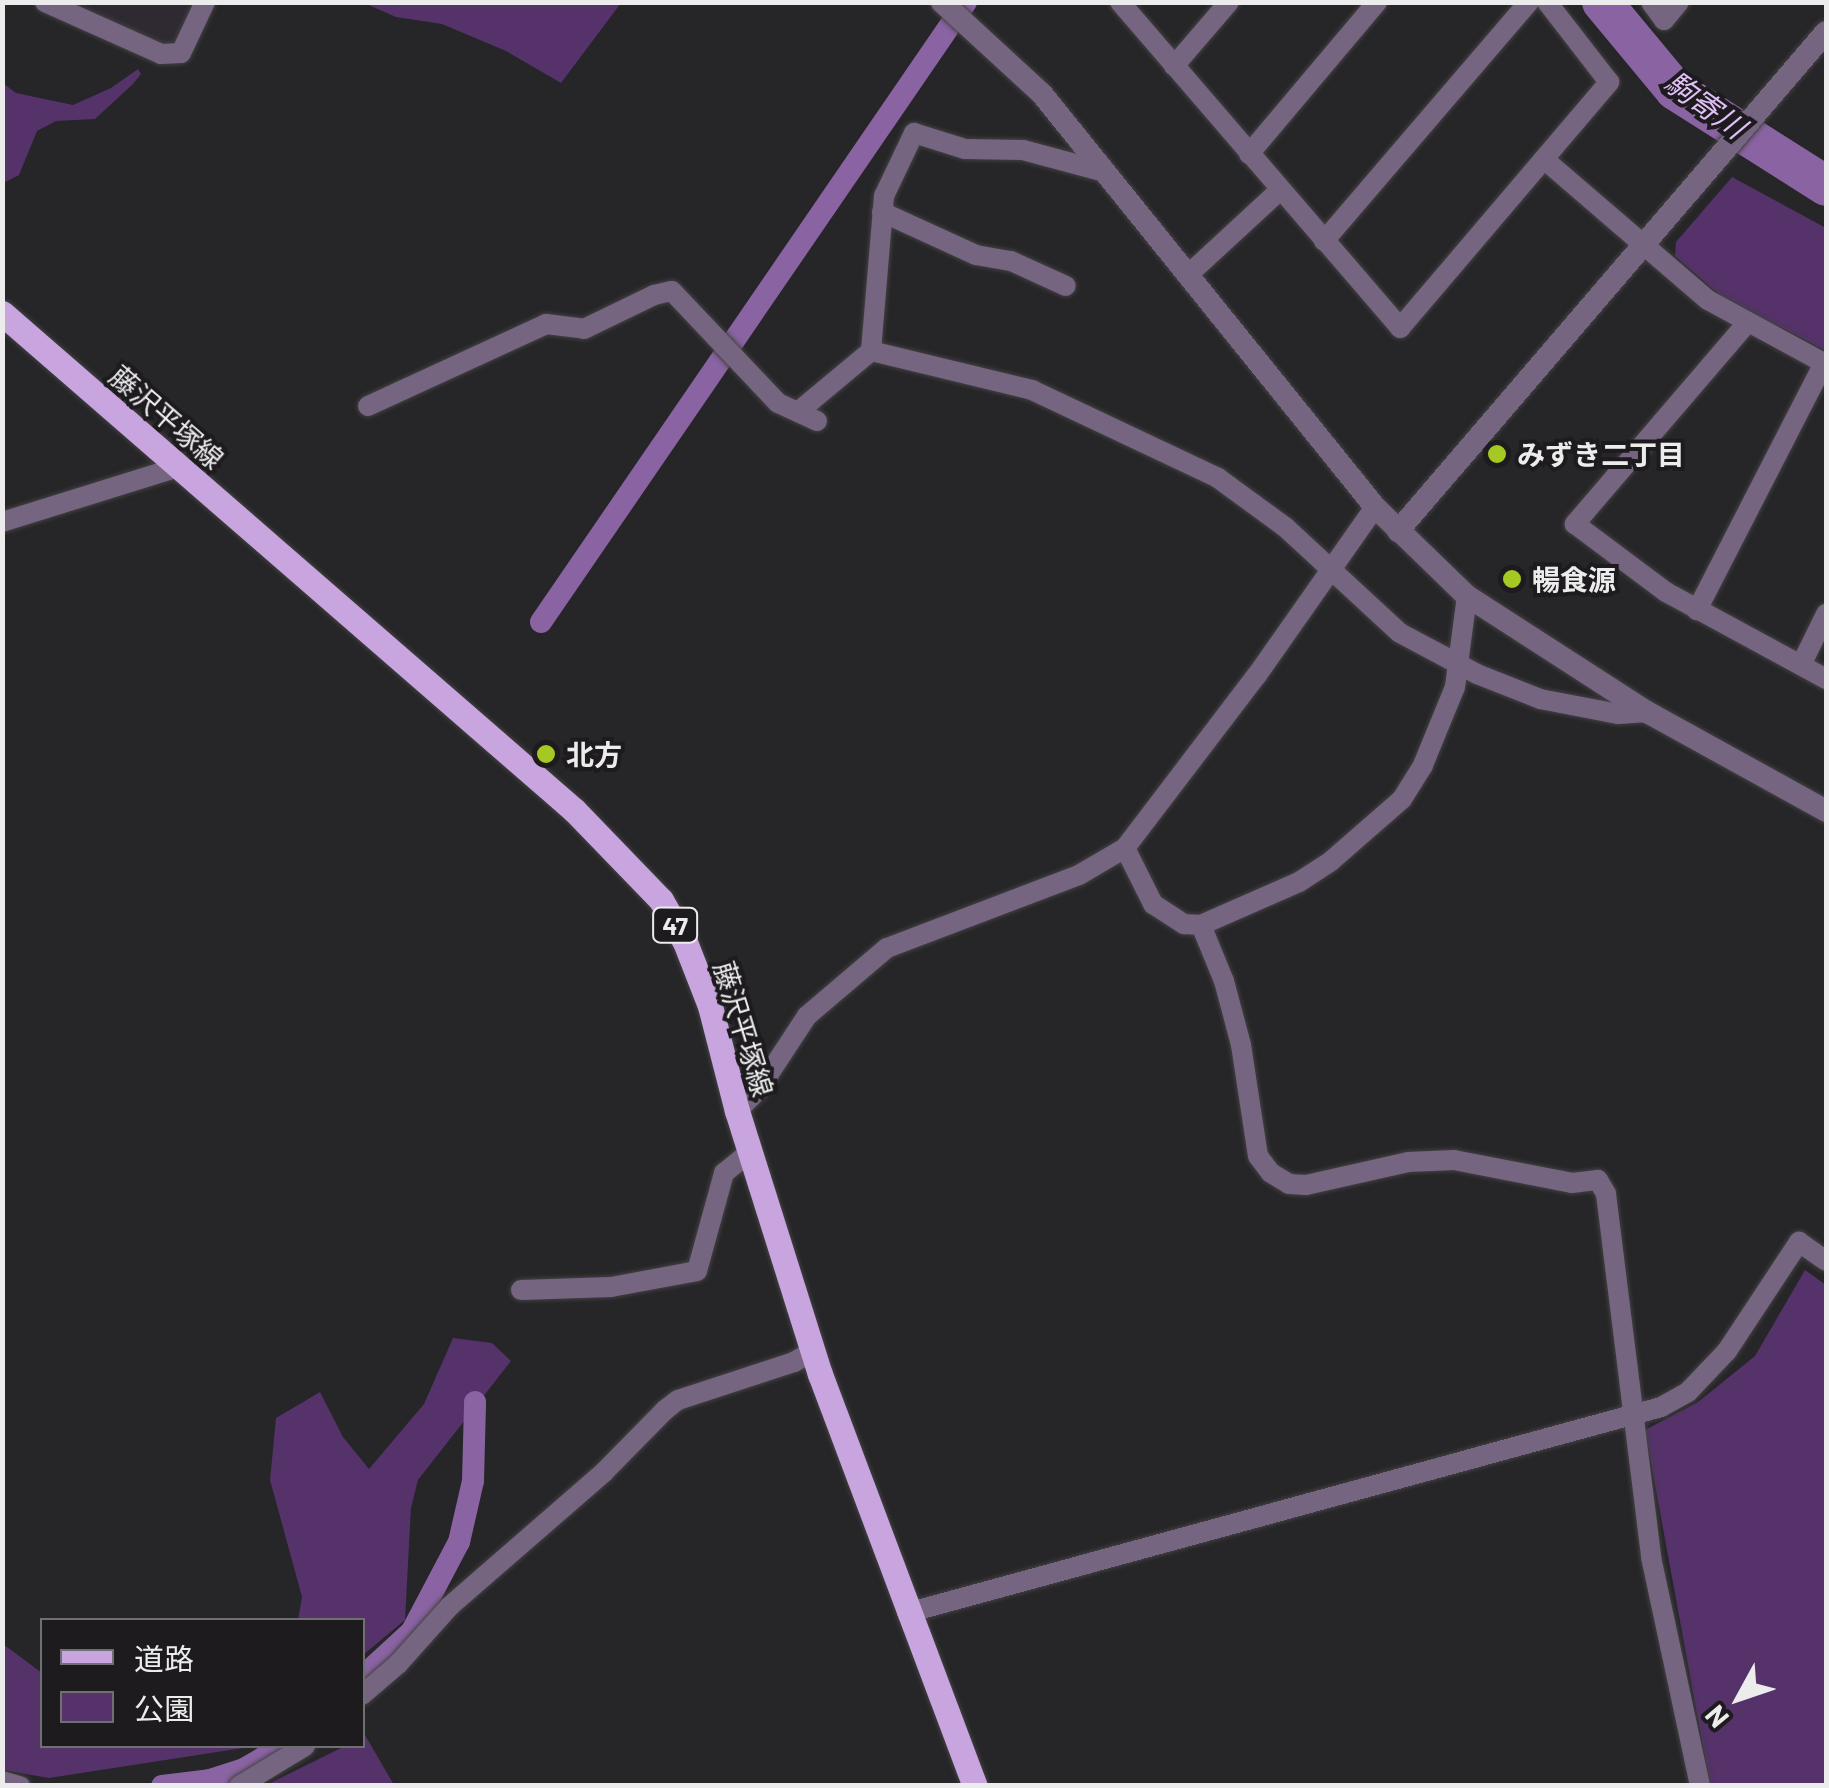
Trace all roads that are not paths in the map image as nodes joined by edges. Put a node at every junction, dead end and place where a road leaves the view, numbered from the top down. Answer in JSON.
{"nodes":[{"id":1,"x":45,"y":2,"type":"edge"},
{"id":2,"x":206,"y":2,"type":"edge"},
{"id":3,"x":1120,"y":2,"type":"edge"},
{"id":4,"x":1229,"y":2,"type":"edge"},
{"id":5,"x":1378,"y":2,"type":"edge"},
{"id":6,"x":1529,"y":2,"type":"edge"},
{"id":7,"x":1547,"y":2,"type":"edge"},
{"id":8,"x":1650,"y":2,"type":"edge"},
{"id":9,"x":1679,"y":2,"type":"edge"},
{"id":10,"x":951,"y":10,"type":"edge"},
{"id":11,"x":1826,"y":32,"type":"edge"},
{"id":12,"x":1174,"y":66,"type":"junction"},
{"id":13,"x":1250,"y":154,"type":"junction"},
{"id":14,"x":1544,"y":160,"type":"junction"},
{"id":15,"x":1105,"y":172,"type":"junction"},
{"id":16,"x":1280,"y":190,"type":"junction"},
{"id":17,"x":882,"y":212,"type":"junction"},
{"id":18,"x":1324,"y":241,"type":"junction"},
{"id":19,"x":1643,"y":243,"type":"junction"},
{"id":20,"x":1189,"y":274,"type":"junction"},
{"id":21,"x":1066,"y":286,"type":"dead end"},
{"id":22,"x":2,"y":313,"type":"edge"},
{"id":23,"x":1747,"y":324,"type":"junction"},
{"id":24,"x":871,"y":350,"type":"junction"},
{"id":25,"x":368,"y":406,"type":"dead end"},
{"id":26,"x":179,"y":467,"type":"junction"},
{"id":27,"x":1375,"y":507,"type":"junction"},
{"id":28,"x":2,"y":522,"type":"edge"},
{"id":29,"x":1398,"y":531,"type":"junction"},
{"id":30,"x":1332,"y":569,"type":"junction"},
{"id":31,"x":1468,"y":596,"type":"junction"},
{"id":32,"x":1698,"y":610,"type":"junction"},
{"id":33,"x":1826,"y":614,"type":"edge"},
{"id":34,"x":1800,"y":665,"type":"junction"},
{"id":35,"x":1459,"y":666,"type":"junction"},
{"id":36,"x":1826,"y":678,"type":"edge"},
{"id":37,"x":1647,"y":712,"type":"junction"},
{"id":38,"x":1826,"y":811,"type":"edge"},
{"id":39,"x":1125,"y":848,"type":"junction"},
{"id":40,"x":1200,"y":924,"type":"junction"},
{"id":41,"x":737,"y":1111,"type":"junction"},
{"id":42,"x":750,"y":1152,"type":"junction"},
{"id":43,"x":1826,"y":1260,"type":"edge"},
{"id":44,"x":521,"y":1290,"type":"dead end"},
{"id":45,"x":812,"y":1351,"type":"junction"},
{"id":46,"x":1630,"y":1418,"type":"junction"},
{"id":47,"x":907,"y":1614,"type":"junction"},
{"id":48,"x":365,"y":1692,"type":"edge"},
{"id":49,"x":302,"y":1748,"type":"edge"},
{"id":50,"x":2,"y":1781,"type":"edge"},
{"id":51,"x":20,"y":1786,"type":"edge"},
{"id":52,"x":239,"y":1786,"type":"edge"},
{"id":53,"x":974,"y":1786,"type":"edge"},
{"id":54,"x":1700,"y":1786,"type":"edge"}],
"edges":[{"from":1,"to":2,"type":"street"},
{"from":3,"to":12,"type":"street"},
{"from":4,"to":12,"type":"street"},
{"from":5,"to":13,"type":"street"},
{"from":6,"to":18,"type":"street"},
{"from":7,"to":14,"type":"street"},
{"from":8,"to":9,"type":"street"},
{"from":10,"to":15,"type":"street"},
{"from":11,"to":19,"type":"street"},
{"from":12,"to":13,"type":"street"},
{"from":13,"to":16,"type":"street"},
{"from":14,"to":18,"type":"street"},
{"from":14,"to":19,"type":"street"},
{"from":15,"to":17,"type":"street"},
{"from":15,"to":20,"type":"street"},
{"from":16,"to":18,"type":"street"},
{"from":16,"to":20,"type":"street"},
{"from":17,"to":21,"type":"street"},
{"from":17,"to":24,"type":"street"},
{"from":19,"to":23,"type":"street"},
{"from":19,"to":29,"type":"street"},
{"from":20,"to":27,"type":"street"},
{"from":22,"to":26,"type":"main road","name":"藤沢平塚線","number":"47"},
{"from":23,"to":32,"type":"street"},
{"from":23,"to":32,"type":"street"},
{"from":24,"to":25,"type":"street"},
{"from":24,"to":30,"type":"street"},
{"from":26,"to":28,"type":"street"},
{"from":26,"to":41,"type":"main road","name":"藤沢平塚線","number":"47"},
{"from":27,"to":29,"type":"street"},
{"from":27,"to":30,"type":"street"},
{"from":29,"to":31,"type":"street"},
{"from":30,"to":35,"type":"street"},
{"from":30,"to":39,"type":"street"},
{"from":31,"to":35,"type":"street"},
{"from":31,"to":37,"type":"street"},
{"from":32,"to":34,"type":"street"},
{"from":33,"to":34,"type":"street"},
{"from":34,"to":36,"type":"street"},
{"from":35,"to":37,"type":"street"},
{"from":35,"to":40,"type":"street"},
{"from":37,"to":38,"type":"street"},
{"from":39,"to":40,"type":"street"},
{"from":39,"to":41,"type":"street"},
{"from":40,"to":46,"type":"street"},
{"from":41,"to":42,"type":"main road","name":"藤沢平塚線","number":"47"},
{"from":42,"to":44,"type":"street"},
{"from":42,"to":45,"type":"main road","name":"藤沢平塚線","number":"47"},
{"from":43,"to":46,"type":"street"},
{"from":45,"to":47,"type":"main road","name":"藤沢平塚線","number":"47"},
{"from":45,"to":48,"type":"street"},
{"from":46,"to":47,"type":"street"},
{"from":46,"to":54,"type":"street"},
{"from":47,"to":53,"type":"main road","name":"藤沢平塚線","number":"47"},
{"from":49,"to":52,"type":"street"},
{"from":50,"to":51,"type":"street"}]}
